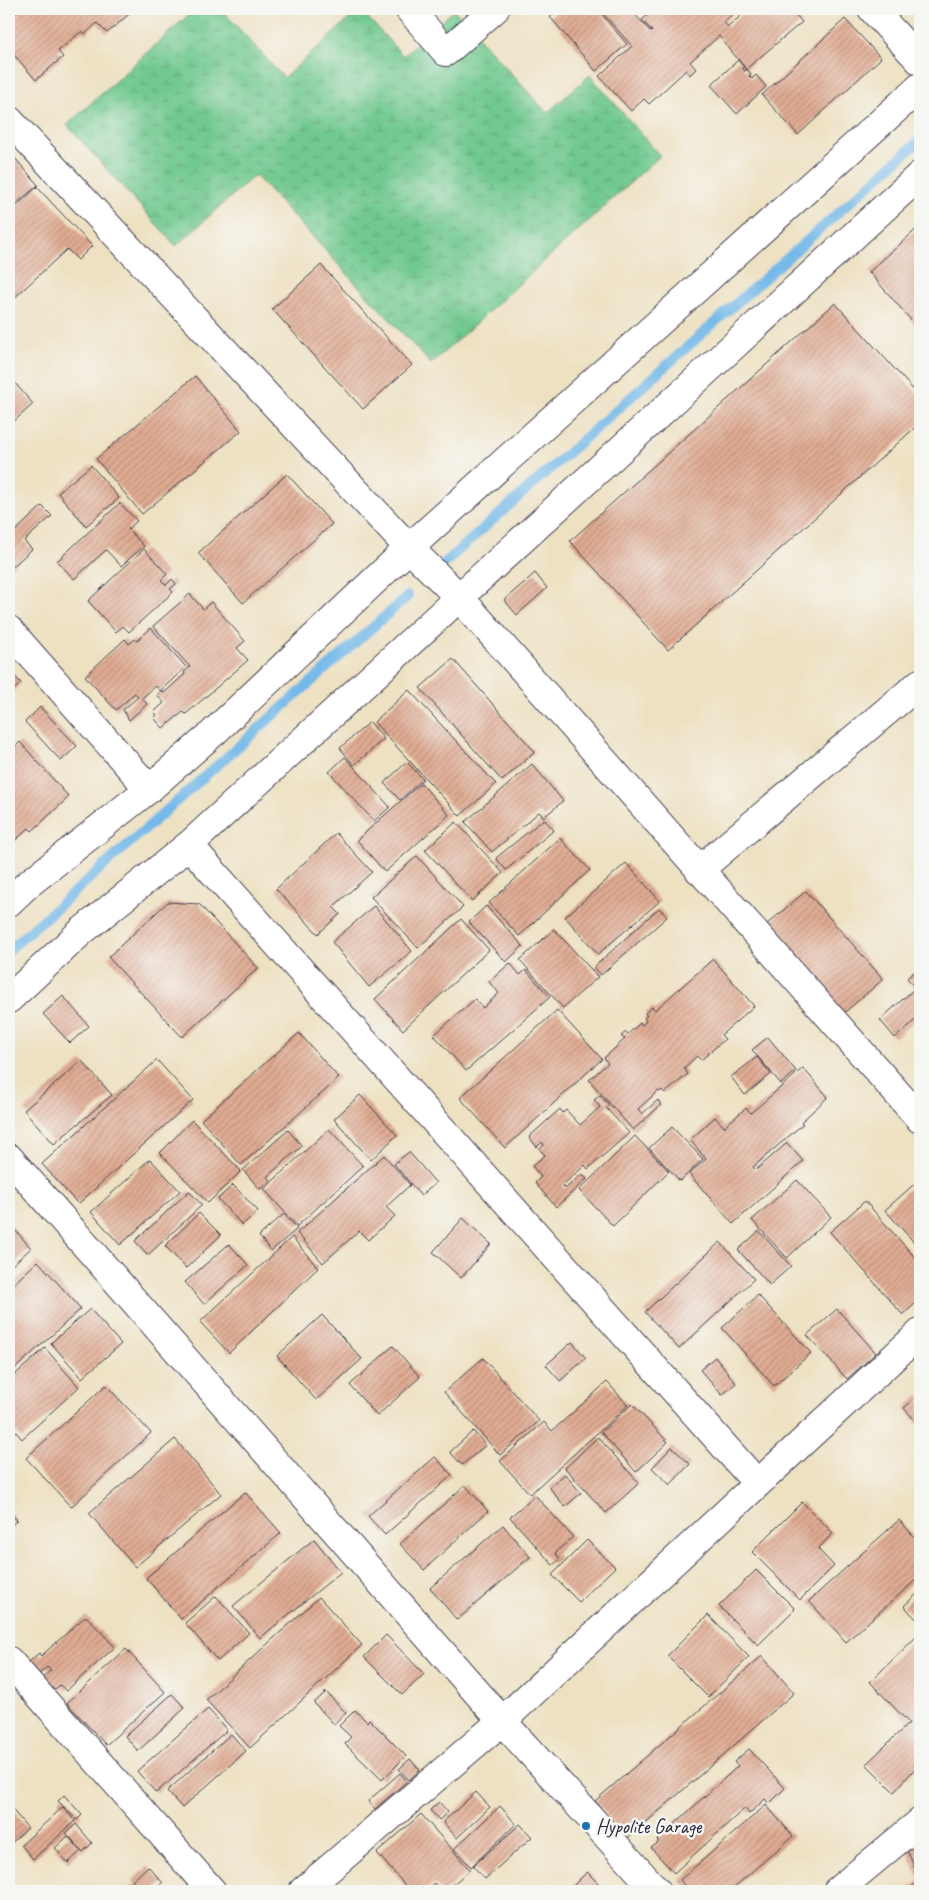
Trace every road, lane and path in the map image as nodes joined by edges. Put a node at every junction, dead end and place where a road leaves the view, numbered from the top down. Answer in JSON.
{"nodes":[{"id":1,"x":409,"y":9,"type":"edge"},
{"id":2,"x":495,"y":9,"type":"edge"},
{"id":3,"x":872,"y":9,"type":"edge"},
{"id":4,"x":920,"y":61,"type":"edge"},
{"id":5,"x":920,"y":87,"type":"edge"},
{"id":6,"x":9,"y":120,"type":"edge"},
{"id":7,"x":920,"y":175,"type":"edge"},
{"id":8,"x":409,"y":548,"type":"junction"},
{"id":9,"x":460,"y":598,"type":"junction"},
{"id":10,"x":9,"y":630,"type":"edge"},
{"id":11,"x":920,"y":683,"type":"edge"},
{"id":12,"x":149,"y":789,"type":"junction"},
{"id":13,"x":189,"y":845,"type":"junction"},
{"id":14,"x":699,"y":870,"type":"junction"},
{"id":15,"x":9,"y":902,"type":"edge"},
{"id":16,"x":9,"y":999,"type":"edge"},
{"id":17,"x":920,"y":1119,"type":"edge"},
{"id":18,"x":9,"y":1158,"type":"edge"},
{"id":19,"x":920,"y":1333,"type":"edge"},
{"id":20,"x":757,"y":1483,"type":"junction"},
{"id":21,"x":9,"y":1661,"type":"edge"},
{"id":22,"x":502,"y":1721,"type":"junction"},
{"id":23,"x":920,"y":1822,"type":"edge"},
{"id":24,"x":212,"y":1891,"type":"edge"},
{"id":25,"x":303,"y":1891,"type":"edge"},
{"id":26,"x":657,"y":1891,"type":"edge"},
{"id":27,"x":837,"y":1891,"type":"edge"}],
"edges":[{"from":1,"to":2,"type":"street"},
{"from":3,"to":4,"type":"street"},
{"from":5,"to":8,"type":"street"},
{"from":6,"to":8,"type":"street"},
{"from":7,"to":9,"type":"street"},
{"from":8,"to":9,"type":"street"},
{"from":8,"to":12,"type":"street"},
{"from":9,"to":13,"type":"street"},
{"from":9,"to":14,"type":"street"},
{"from":10,"to":12,"type":"street"},
{"from":11,"to":14,"type":"street"},
{"from":12,"to":15,"type":"street"},
{"from":13,"to":16,"type":"street"},
{"from":13,"to":20,"type":"street"},
{"from":14,"to":17,"type":"street"},
{"from":18,"to":22,"type":"street"},
{"from":19,"to":20,"type":"street"},
{"from":20,"to":22,"type":"street"},
{"from":21,"to":24,"type":"street"},
{"from":22,"to":25,"type":"street"},
{"from":22,"to":26,"type":"street"},
{"from":23,"to":27,"type":"street"}]}
